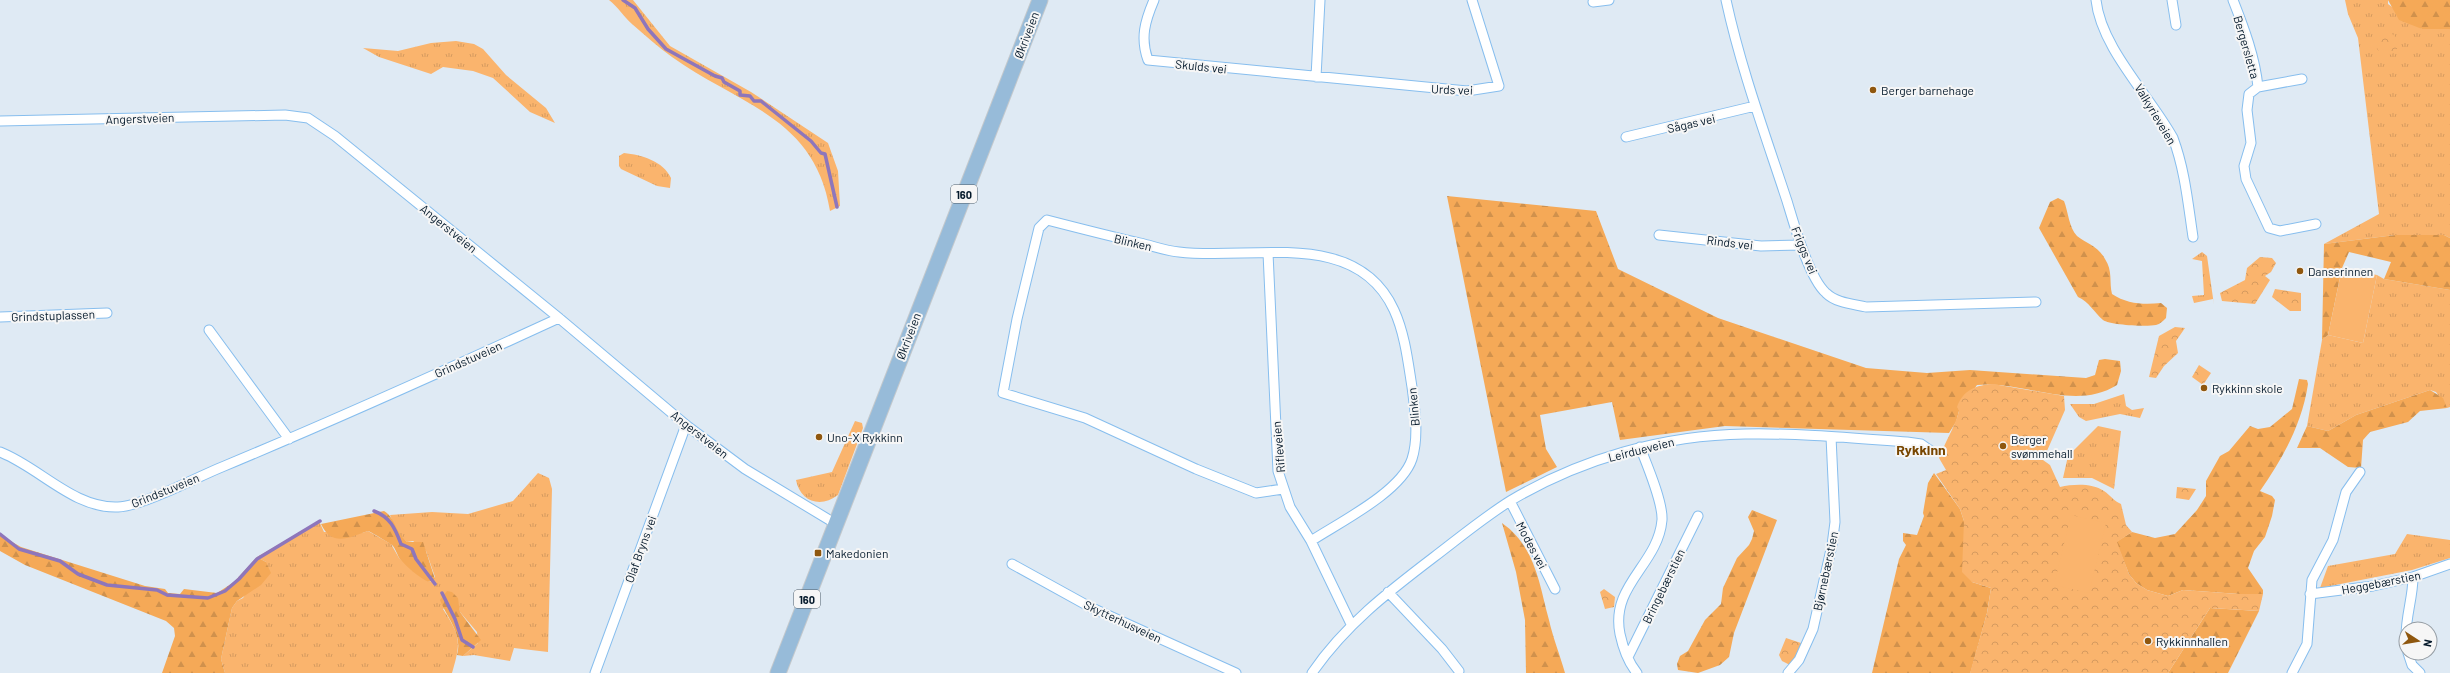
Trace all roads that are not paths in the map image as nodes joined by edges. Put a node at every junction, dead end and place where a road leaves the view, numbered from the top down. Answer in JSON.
{"nodes":[{"id":1,"x":1040,"y":0,"type":"edge"},
{"id":2,"x":1154,"y":0,"type":"edge"},
{"id":3,"x":1320,"y":0,"type":"edge"},
{"id":4,"x":1472,"y":0,"type":"edge"},
{"id":5,"x":1609,"y":0,"type":"edge"},
{"id":6,"x":1726,"y":0,"type":"edge"},
{"id":7,"x":2096,"y":0,"type":"edge"},
{"id":8,"x":2172,"y":0,"type":"edge"},
{"id":9,"x":2233,"y":0,"type":"edge"},
{"id":10,"x":1593,"y":2,"type":"dead end"},
{"id":11,"x":2176,"y":25,"type":"dead end"},
{"id":12,"x":1316,"y":77,"type":"junction"},
{"id":13,"x":2302,"y":79,"type":"dead end"},
{"id":14,"x":2258,"y":87,"type":"junction"},
{"id":15,"x":1755,"y":106,"type":"junction"},
{"id":16,"x":0,"y":121,"type":"edge"},
{"id":17,"x":1626,"y":137,"type":"dead end"},
{"id":18,"x":2316,"y":224,"type":"dead end"},
{"id":19,"x":1659,"y":235,"type":"dead end"},
{"id":20,"x":2193,"y":237,"type":"dead end"},
{"id":21,"x":1801,"y":245,"type":"junction"},
{"id":22,"x":1268,"y":253,"type":"junction"},
{"id":23,"x":2036,"y":302,"type":"dead end"},
{"id":24,"x":106,"y":313,"type":"dead end"},
{"id":25,"x":0,"y":317,"type":"edge"},
{"id":26,"x":559,"y":318,"type":"junction"},
{"id":27,"x":209,"y":330,"type":"dead end"},
{"id":28,"x":686,"y":425,"type":"junction"},
{"id":29,"x":1831,"y":437,"type":"junction"},
{"id":30,"x":289,"y":439,"type":"junction"},
{"id":31,"x":1640,"y":447,"type":"junction"},
{"id":32,"x":1930,"y":451,"type":"dead end"},
{"id":33,"x":0,"y":452,"type":"edge"},
{"id":34,"x":2360,"y":472,"type":"dead end"},
{"id":35,"x":1283,"y":489,"type":"junction"},
{"id":36,"x":1510,"y":501,"type":"junction"},
{"id":37,"x":1698,"y":516,"type":"dead end"},
{"id":38,"x":836,"y":524,"type":"junction"},
{"id":39,"x":1311,"y":541,"type":"junction"},
{"id":40,"x":1012,"y":564,"type":"dead end"},
{"id":41,"x":2450,"y":564,"type":"edge"},
{"id":42,"x":2413,"y":576,"type":"junction"},
{"id":43,"x":1555,"y":589,"type":"dead end"},
{"id":44,"x":1388,"y":592,"type":"junction"},
{"id":45,"x":2310,"y":594,"type":"junction"},
{"id":46,"x":2407,"y":621,"type":"edge"},
{"id":47,"x":1351,"y":624,"type":"junction"},
{"id":48,"x":1628,"y":657,"type":"junction"},
{"id":49,"x":2411,"y":661,"type":"edge"},
{"id":50,"x":2412,"y":665,"type":"junction"},
{"id":51,"x":1459,"y":671,"type":"dead end"},
{"id":52,"x":595,"y":673,"type":"edge"},
{"id":53,"x":778,"y":673,"type":"edge"},
{"id":54,"x":1236,"y":673,"type":"edge"},
{"id":55,"x":1312,"y":673,"type":"edge"},
{"id":56,"x":1637,"y":673,"type":"edge"},
{"id":57,"x":1788,"y":673,"type":"edge"},
{"id":58,"x":2292,"y":673,"type":"edge"},
{"id":59,"x":2407,"y":673,"type":"edge"},
{"id":60,"x":2420,"y":673,"type":"edge"}],
"edges":[{"from":1,"to":38,"type":"main road","name":"Økriveien","number":"160"},
{"from":2,"to":12,"type":"street","name":"Skulds vei"},
{"from":3,"to":12,"type":"street"},
{"from":4,"to":12,"type":"street","name":"Urds vei"},
{"from":5,"to":10,"type":"street"},
{"from":6,"to":15,"type":"street","name":"Friggs vei"},
{"from":7,"to":20,"type":"street","name":"Valkyrieveien"},
{"from":8,"to":11,"type":"street"},
{"from":9,"to":14,"type":"street","name":"Bergersletta"},
{"from":13,"to":14,"type":"street"},
{"from":14,"to":18,"type":"street","name":"Bergersletta"},
{"from":15,"to":17,"type":"street","name":"Sågas vei"},
{"from":15,"to":21,"type":"street","name":"Friggs vei"},
{"from":16,"to":26,"type":"street","name":"Angerstveien"},
{"from":19,"to":21,"type":"street","name":"Rinds vei"},
{"from":21,"to":23,"type":"street","name":"Friggs vei"},
{"from":22,"to":35,"type":"street","name":"Rifleveien"},
{"from":22,"to":35,"type":"street","name":"Blinken"},
{"from":22,"to":39,"type":"street","name":"Blinken"},
{"from":24,"to":25,"type":"street","name":"Grindstuplassen"},
{"from":26,"to":28,"type":"street","name":"Angerstveien"},
{"from":26,"to":30,"type":"street","name":"Grindstuveien"},
{"from":27,"to":30,"type":"street"},
{"from":28,"to":38,"type":"street","name":"Angerstveien"},
{"from":28,"to":52,"type":"street","name":"Olaf Bryns vei"},
{"from":29,"to":31,"type":"street","name":"Leirdueveien"},
{"from":29,"to":32,"type":"street","name":"Leirdueveien"},
{"from":29,"to":57,"type":"street","name":"Bjørnebærstien"},
{"from":30,"to":33,"type":"street","name":"Grindstuveien"},
{"from":31,"to":36,"type":"street","name":"Leirdueveien"},
{"from":31,"to":48,"type":"street","name":"Bringebærstien"},
{"from":34,"to":45,"type":"street"},
{"from":35,"to":39,"type":"street","name":"Rifleveien"},
{"from":36,"to":43,"type":"street","name":"Modes vei"},
{"from":36,"to":44,"type":"street","name":"Leirdueveien"},
{"from":37,"to":48,"type":"street","name":"Bringebærstien"},
{"from":38,"to":53,"type":"main road","name":"Økriveien","number":"160"},
{"from":39,"to":47,"type":"street","name":"Rifleveien"},
{"from":40,"to":54,"type":"street","name":"Skytterhusveien"},
{"from":41,"to":42,"type":"street","name":"Heggebærstien"},
{"from":42,"to":45,"type":"street","name":"Heggebærstien"},
{"from":42,"to":46,"type":"street"},
{"from":44,"to":47,"type":"street","name":"Leirdueveien"},
{"from":44,"to":51,"type":"street"},
{"from":45,"to":58,"type":"street"},
{"from":47,"to":55,"type":"street","name":"Leirdueveien"},
{"from":48,"to":56,"type":"street","name":"Bringebærstien"},
{"from":49,"to":50,"type":"street"},
{"from":50,"to":59,"type":"street"},
{"from":50,"to":60,"type":"street"}]}
